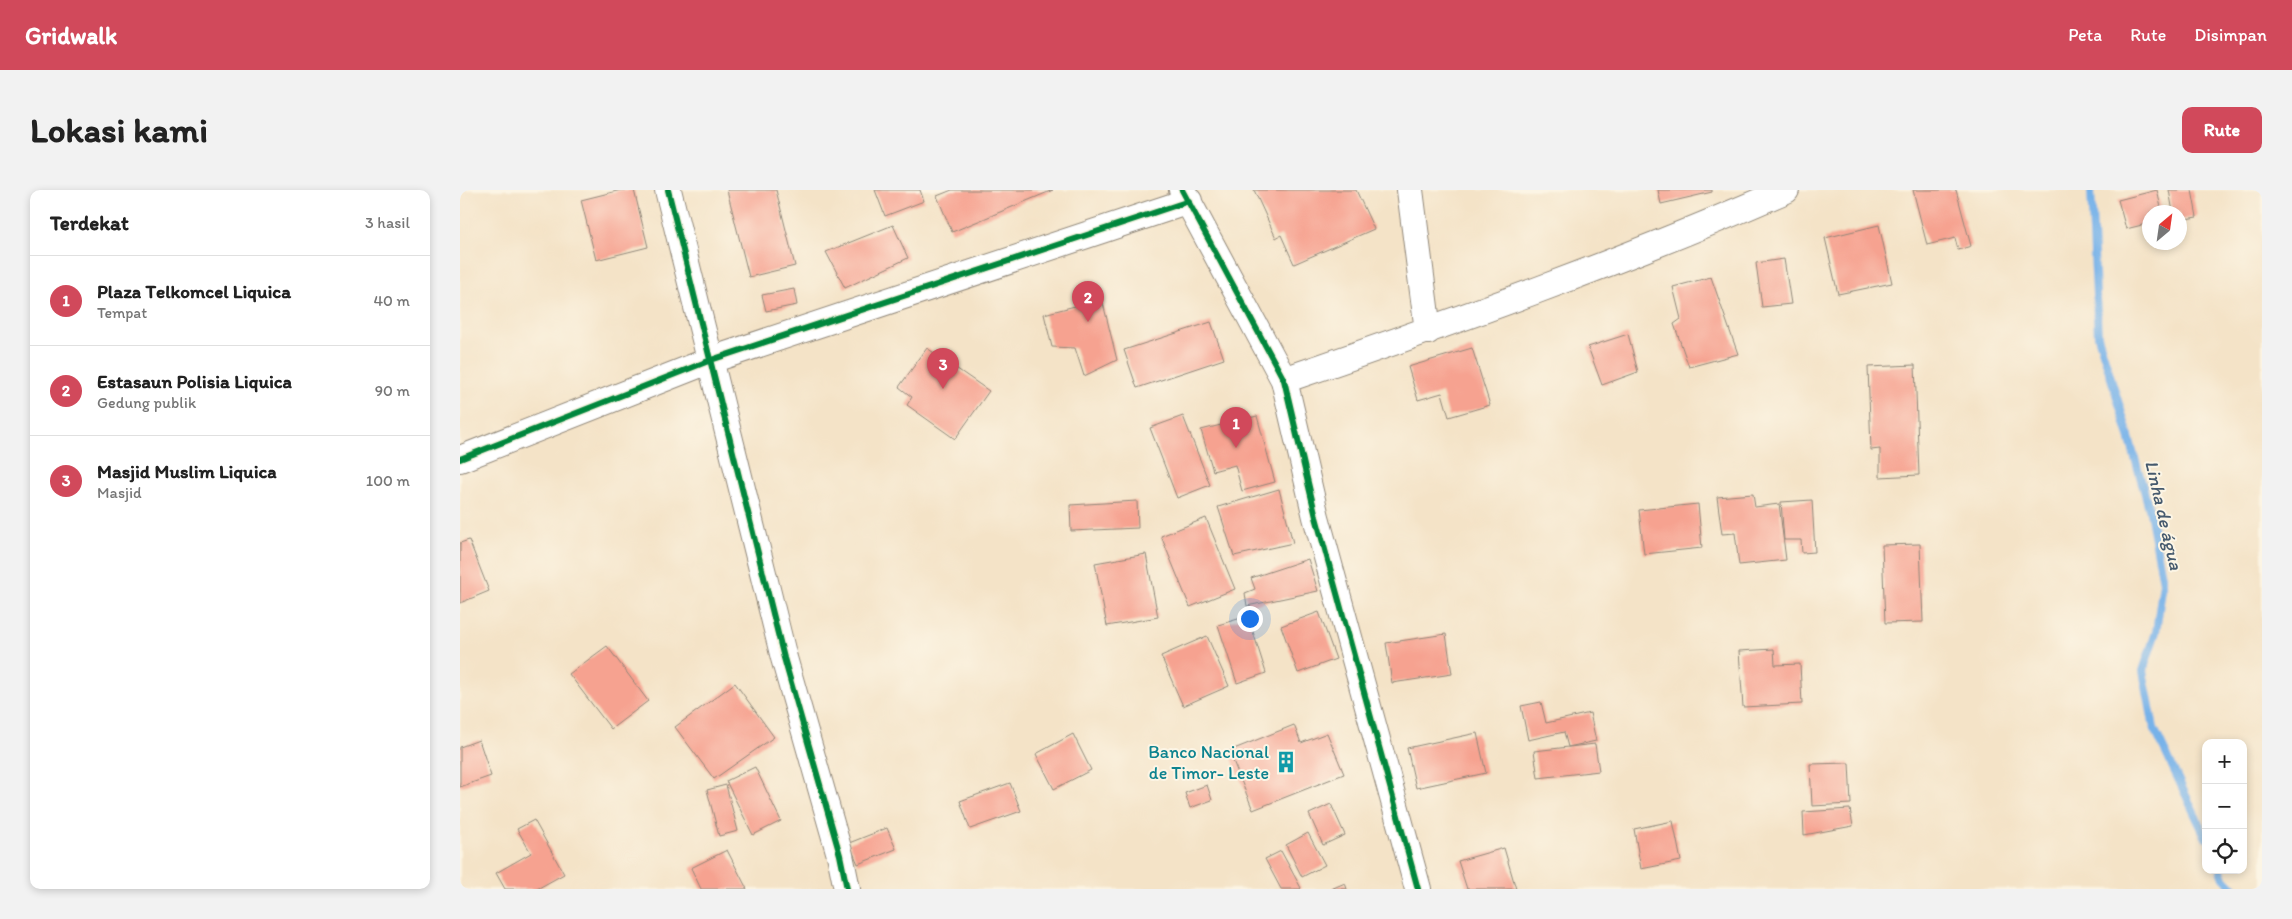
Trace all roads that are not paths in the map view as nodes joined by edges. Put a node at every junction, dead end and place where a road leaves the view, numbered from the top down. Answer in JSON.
{"nodes":[{"id":1,"x":668,"y":190,"type":"edge"},
{"id":2,"x":1410,"y":190,"type":"edge"},
{"id":3,"x":1786,"y":190,"type":"edge"},
{"id":4,"x":1186,"y":196,"type":"edge"},
{"id":5,"x":1428,"y":331,"type":"junction"},
{"id":6,"x":711,"y":360,"type":"junction"},
{"id":7,"x":1284,"y":380,"type":"junction"},
{"id":8,"x":460,"y":459,"type":"edge"},
{"id":9,"x":847,"y":889,"type":"edge"},
{"id":10,"x":1418,"y":889,"type":"edge"}],
"edges":[{"from":1,"to":6,"type":"street"},
{"from":2,"to":5,"type":"street"},
{"from":3,"to":5,"type":"street"},
{"from":4,"to":6,"type":"street"},
{"from":4,"to":7,"type":"street"},
{"from":5,"to":7,"type":"street"},
{"from":6,"to":8,"type":"street"},
{"from":6,"to":9,"type":"street"},
{"from":7,"to":10,"type":"street"}]}
